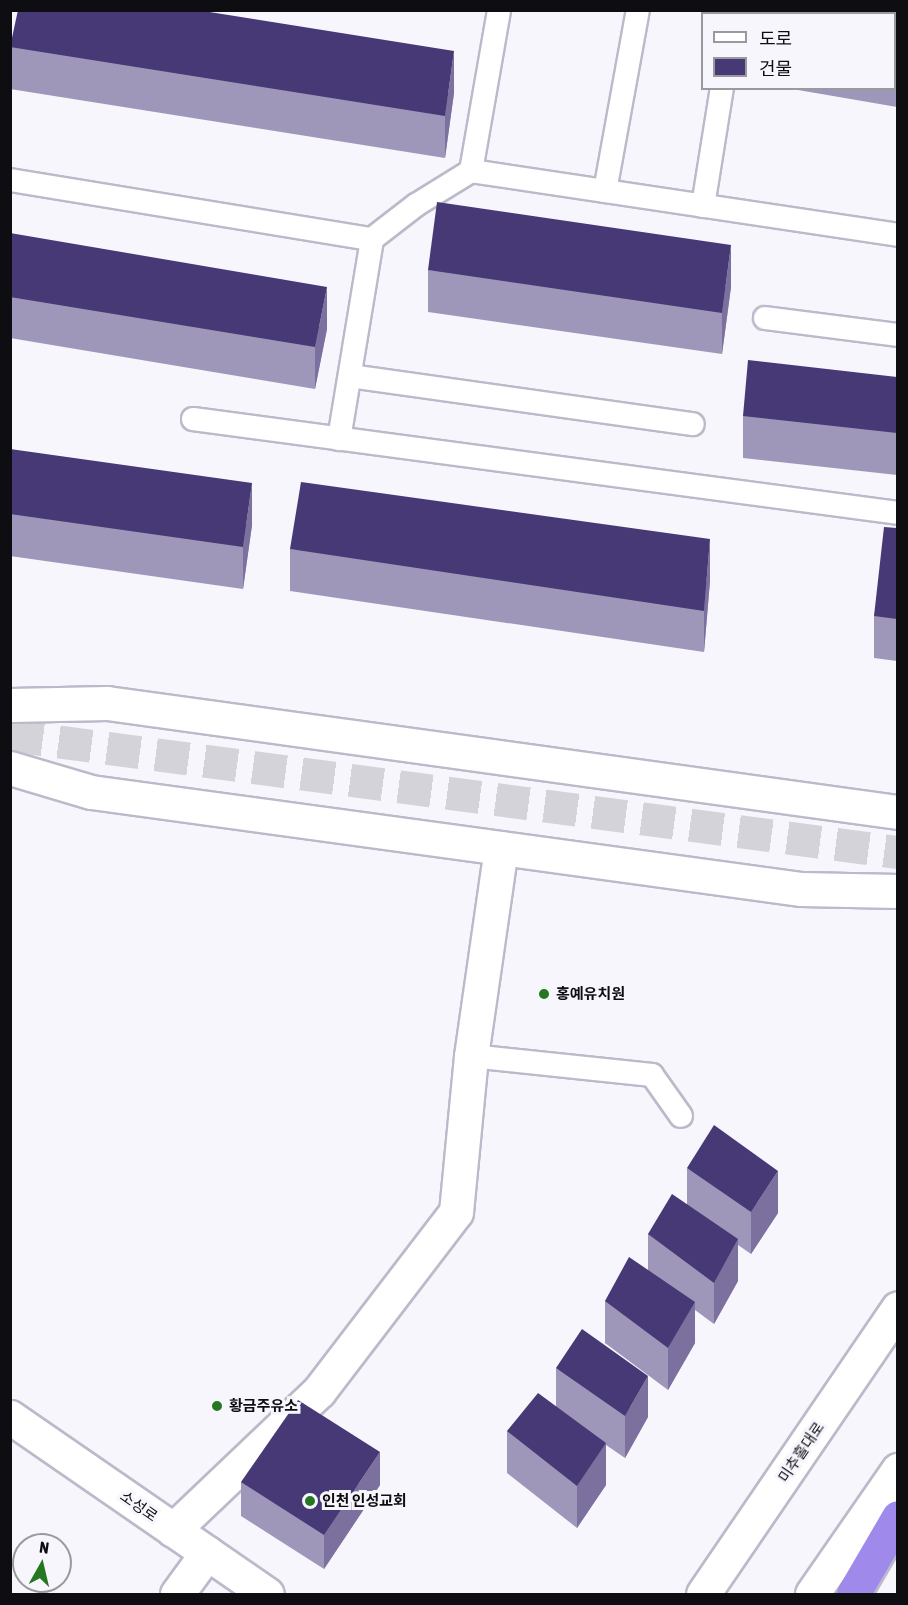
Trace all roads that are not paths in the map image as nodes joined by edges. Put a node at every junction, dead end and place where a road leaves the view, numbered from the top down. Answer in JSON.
{"nodes":[{"id":1,"x":499,"y":10,"type":"edge"},
{"id":2,"x":638,"y":10,"type":"edge"},
{"id":3,"x":722,"y":90,"type":"edge"},
{"id":4,"x":471,"y":171,"type":"junction"},
{"id":5,"x":10,"y":180,"type":"edge"},
{"id":6,"x":605,"y":191,"type":"junction"},
{"id":7,"x":703,"y":206,"type":"junction"},
{"id":8,"x":897,"y":235,"type":"edge"},
{"id":9,"x":372,"y":239,"type":"junction"},
{"id":10,"x":765,"y":318,"type":"dead end"},
{"id":11,"x":897,"y":335,"type":"edge"},
{"id":12,"x":350,"y":376,"type":"junction"},
{"id":13,"x":193,"y":419,"type":"dead end"},
{"id":14,"x":693,"y":424,"type":"dead end"},
{"id":15,"x":339,"y":439,"type":"junction"},
{"id":16,"x":897,"y":513,"type":"edge"},
{"id":17,"x":10,"y":705,"type":"edge"},
{"id":18,"x":10,"y":768,"type":"edge"},
{"id":19,"x":897,"y":812,"type":"edge"},
{"id":20,"x":501,"y":848,"type":"junction"},
{"id":21,"x":801,"y":889,"type":"junction"},
{"id":22,"x":897,"y":891,"type":"edge"},
{"id":23,"x":897,"y":908,"type":"edge"},
{"id":24,"x":471,"y":1056,"type":"junction"},
{"id":25,"x":681,"y":1116,"type":"dead end"},
{"id":26,"x":897,"y":1308,"type":"edge"},
{"id":27,"x":10,"y":1417,"type":"edge"},
{"id":28,"x":897,"y":1470,"type":"edge"},
{"id":29,"x":897,"y":1517,"type":"edge"},
{"id":30,"x":173,"y":1530,"type":"junction"},
{"id":31,"x":207,"y":1553,"type":"junction"},
{"id":32,"x":177,"y":1594,"type":"edge"},
{"id":33,"x":267,"y":1594,"type":"edge"},
{"id":34,"x":703,"y":1594,"type":"edge"},
{"id":35,"x":812,"y":1594,"type":"edge"},
{"id":36,"x":853,"y":1594,"type":"edge"}],
"edges":[{"from":1,"to":4,"type":"lane"},
{"from":2,"to":6,"type":"lane"},
{"from":3,"to":7,"type":"lane"},
{"from":4,"to":6,"type":"lane"},
{"from":4,"to":9,"type":"lane"},
{"from":5,"to":9,"type":"lane"},
{"from":6,"to":7,"type":"lane"},
{"from":7,"to":8,"type":"lane"},
{"from":9,"to":12,"type":"lane"},
{"from":10,"to":11,"type":"lane"},
{"from":12,"to":14,"type":"lane"},
{"from":12,"to":15,"type":"lane"},
{"from":13,"to":15,"type":"lane"},
{"from":15,"to":16,"type":"lane"},
{"from":17,"to":19,"type":"main road"},
{"from":18,"to":20,"type":"main road"},
{"from":20,"to":21,"type":"main road"},
{"from":20,"to":24,"type":"main road"},
{"from":21,"to":22,"type":"main road"},
{"from":21,"to":23,"type":"main road"},
{"from":24,"to":25,"type":"lane"},
{"from":24,"to":30,"type":"main road"},
{"from":26,"to":34,"type":"main road","name":"미추홀대로"},
{"from":27,"to":30,"type":"main road","name":"소성로"},
{"from":28,"to":35,"type":"main road"},
{"from":29,"to":36,"type":"highway"},
{"from":30,"to":31,"type":"main road","name":"소성로"},
{"from":31,"to":32,"type":"main road"},
{"from":31,"to":33,"type":"main road","name":"소성로"}]}
